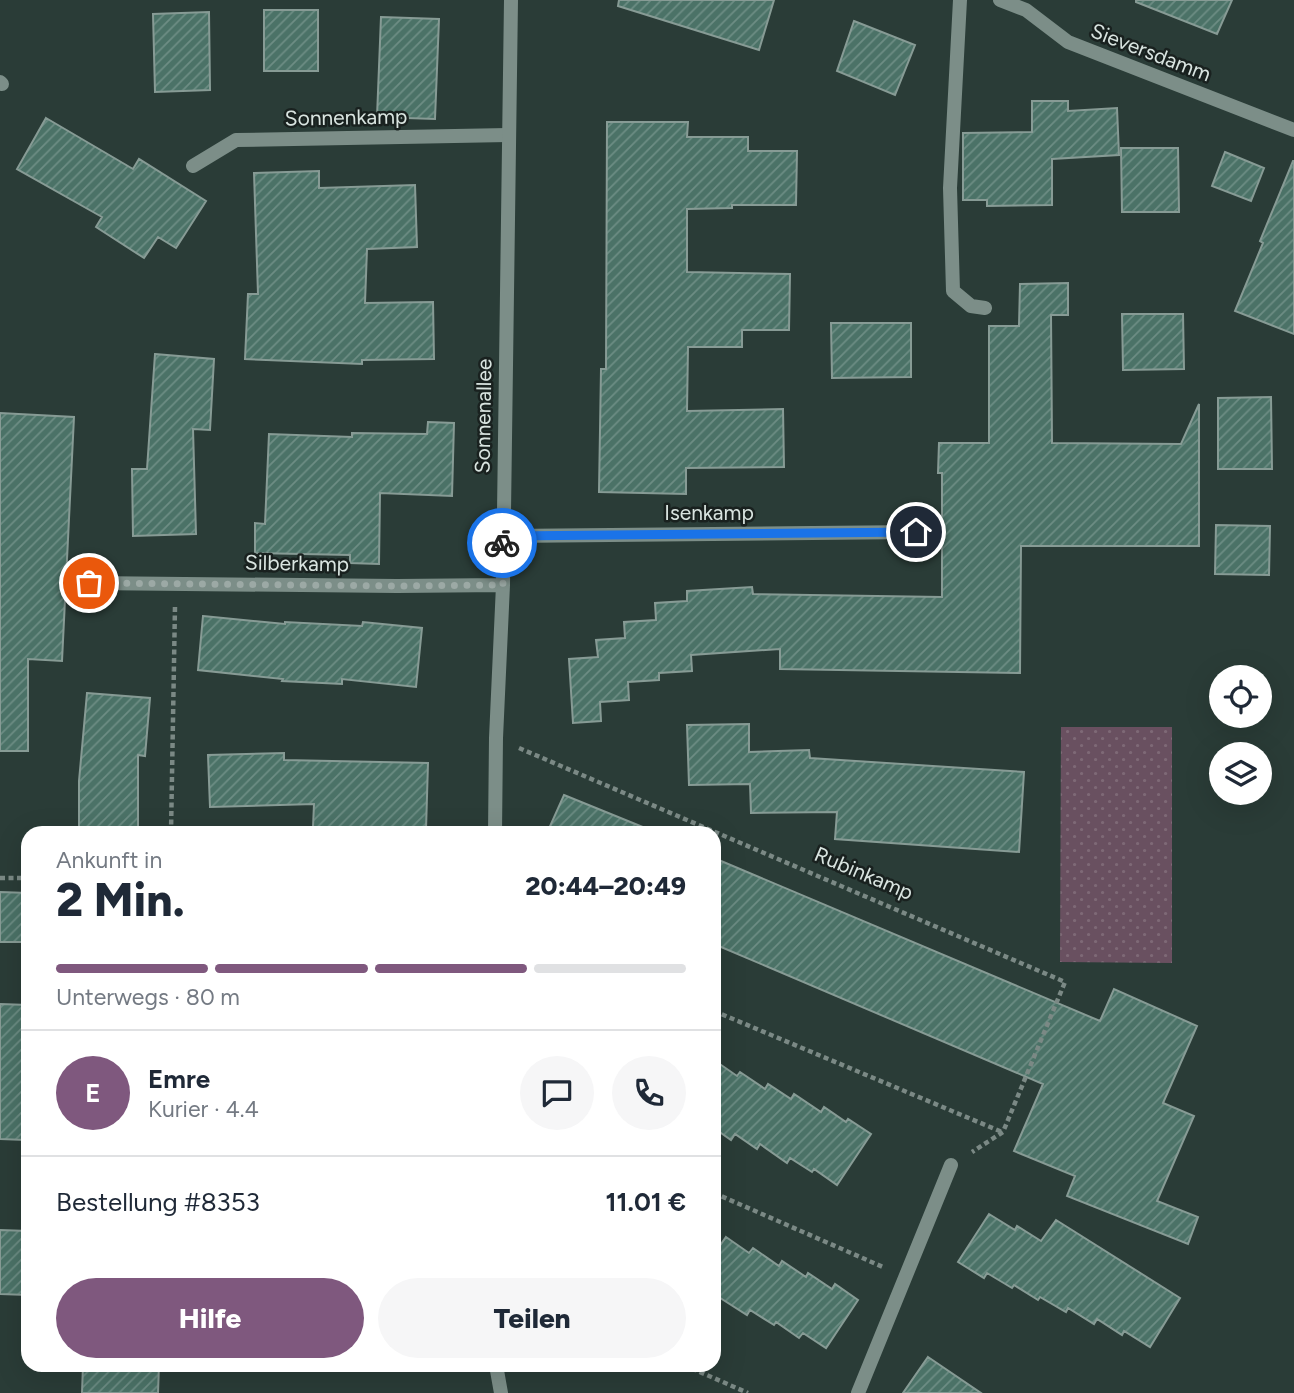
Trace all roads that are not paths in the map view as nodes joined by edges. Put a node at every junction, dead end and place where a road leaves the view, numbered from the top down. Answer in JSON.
{"nodes":[{"id":1,"x":511,"y":0,"type":"edge"},
{"id":2,"x":960,"y":0,"type":"edge"},
{"id":3,"x":1000,"y":0,"type":"edge"},
{"id":4,"x":1294,"y":130,"type":"edge"},
{"id":5,"x":508,"y":135,"type":"junction"},
{"id":6,"x":193,"y":166,"type":"dead end"},
{"id":7,"x":985,"y":309,"type":"dead end"},
{"id":8,"x":916,"y":532,"type":"dead end"},
{"id":9,"x":502,"y":536,"type":"junction"},
{"id":10,"x":89,"y":583,"type":"dead end"},
{"id":11,"x":503,"y":585,"type":"junction"},
{"id":12,"x":495,"y":826,"type":"edge"},
{"id":13,"x":951,"y":1165,"type":"road end"},
{"id":14,"x":497,"y":1372,"type":"edge"},
{"id":15,"x":501,"y":1393,"type":"edge"},
{"id":16,"x":858,"y":1393,"type":"edge"}],
"edges":[{"from":1,"to":5,"type":"street","name":"Sonnenallee"},
{"from":2,"to":7,"type":"street"},
{"from":3,"to":4,"type":"street","name":"Sieversdamm"},
{"from":5,"to":6,"type":"street","name":"Sonnenkamp"},
{"from":5,"to":9,"type":"street","name":"Sonnenallee"},
{"from":8,"to":9,"type":"street","name":"Isenkamp"},
{"from":9,"to":11,"type":"street","name":"Sonnenallee"},
{"from":10,"to":11,"type":"street","name":"Silberkamp"},
{"from":11,"to":12,"type":"street","name":"Sonnenallee"},
{"from":13,"to":16,"type":"street"},
{"from":14,"to":15,"type":"street"}]}
